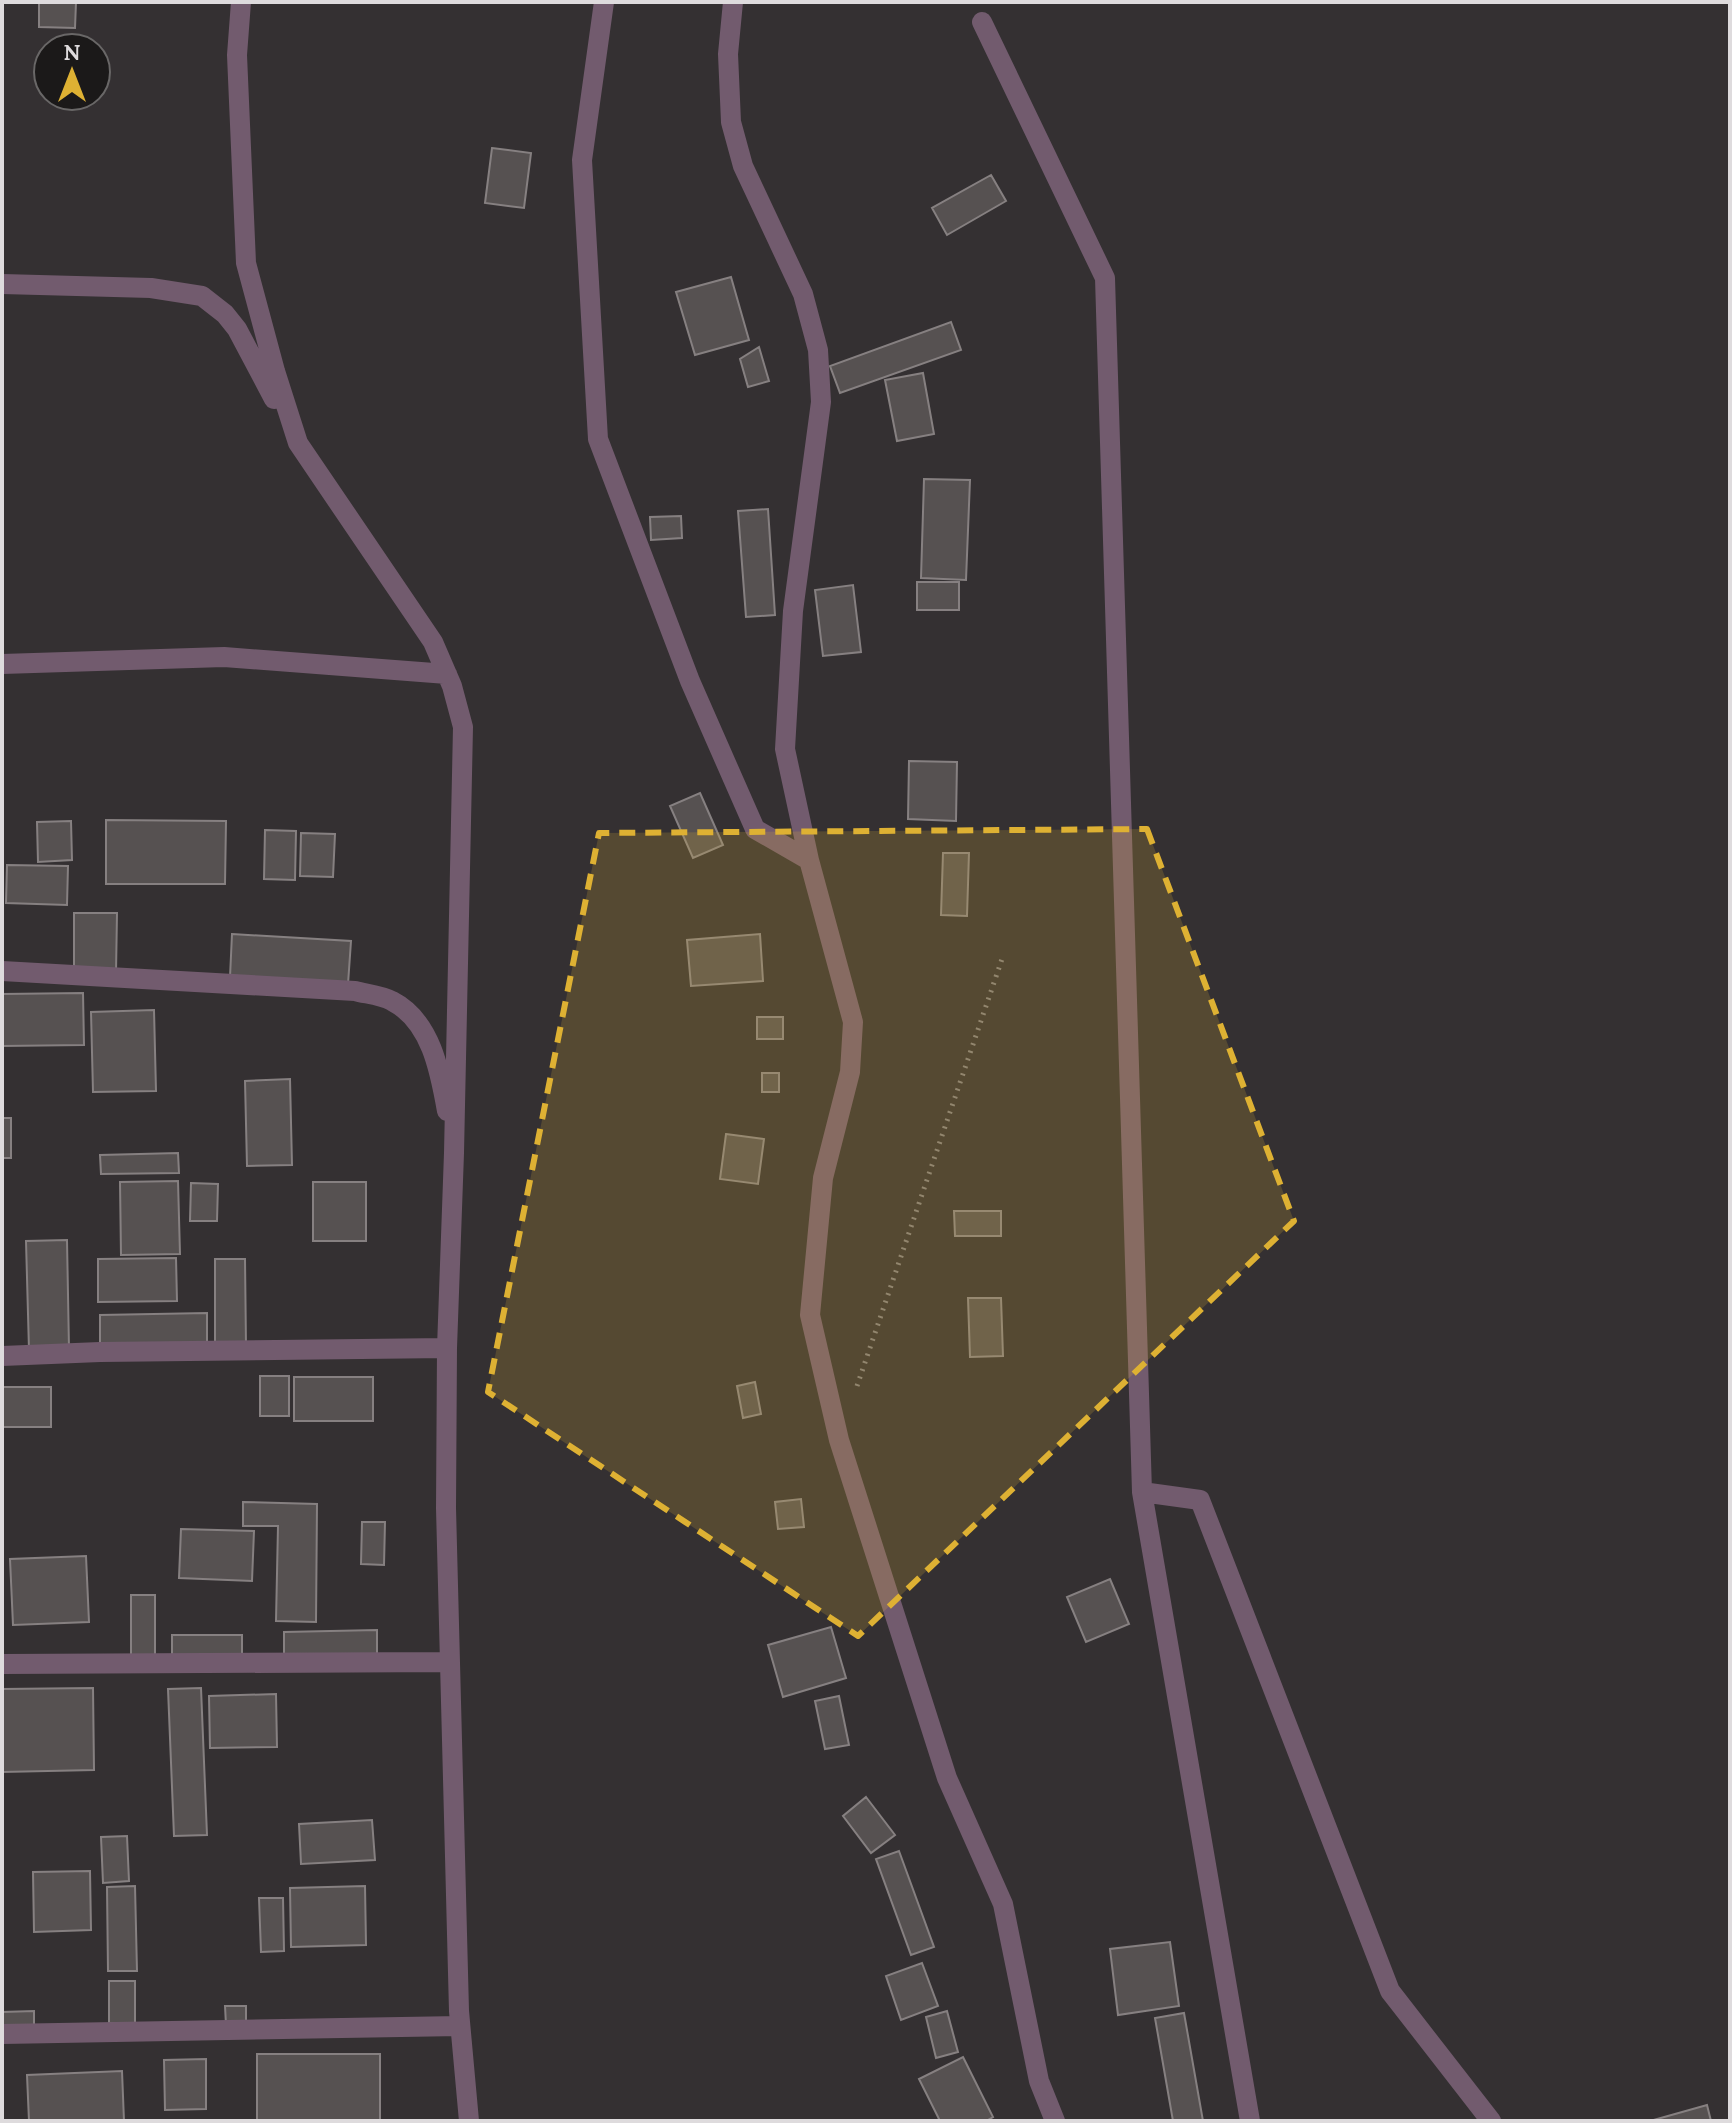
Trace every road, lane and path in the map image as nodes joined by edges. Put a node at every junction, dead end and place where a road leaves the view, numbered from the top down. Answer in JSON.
{"nodes":[{"id":1,"x":241,"y":2,"type":"edge"},
{"id":2,"x":604,"y":2,"type":"edge"},
{"id":3,"x":733,"y":2,"type":"edge"},
{"id":4,"x":982,"y":22,"type":"dead end"},
{"id":5,"x":2,"y":284,"type":"edge"},
{"id":6,"x":298,"y":443,"type":"junction"},
{"id":7,"x":2,"y":664,"type":"edge"},
{"id":8,"x":447,"y":674,"type":"junction"},
{"id":9,"x":809,"y":860,"type":"junction"},
{"id":10,"x":1002,"y":959,"type":"dead end"},
{"id":11,"x":2,"y":971,"type":"edge"},
{"id":12,"x":454,"y":1153,"type":"junction"},
{"id":13,"x":447,"y":1348,"type":"junction"},
{"id":14,"x":2,"y":1356,"type":"edge"},
{"id":15,"x":839,"y":1440,"type":"junction"},
{"id":16,"x":1142,"y":1492,"type":"junction"},
{"id":17,"x":450,"y":1662,"type":"junction"},
{"id":18,"x":2,"y":1664,"type":"edge"},
{"id":19,"x":460,"y":2026,"type":"junction"},
{"id":20,"x":2,"y":2034,"type":"edge"},
{"id":21,"x":469,"y":2121,"type":"edge"},
{"id":22,"x":1055,"y":2121,"type":"edge"},
{"id":23,"x":1250,"y":2121,"type":"edge"},
{"id":24,"x":1491,"y":2121,"type":"edge"}],
"edges":[{"from":1,"to":6,"type":"street"},
{"from":2,"to":9,"type":"street"},
{"from":3,"to":9,"type":"street"},
{"from":4,"to":16,"type":"street"},
{"from":5,"to":6,"type":"street"},
{"from":6,"to":8,"type":"street"},
{"from":7,"to":8,"type":"street"},
{"from":8,"to":12,"type":"street"},
{"from":9,"to":15,"type":"street"},
{"from":10,"to":15,"type":"path"},
{"from":11,"to":12,"type":"street"},
{"from":12,"to":13,"type":"street"},
{"from":13,"to":14,"type":"street"},
{"from":13,"to":17,"type":"street"},
{"from":15,"to":22,"type":"street"},
{"from":16,"to":23,"type":"street"},
{"from":16,"to":24,"type":"street"},
{"from":17,"to":18,"type":"street"},
{"from":17,"to":19,"type":"street"},
{"from":19,"to":20,"type":"street"},
{"from":19,"to":21,"type":"street"}]}
